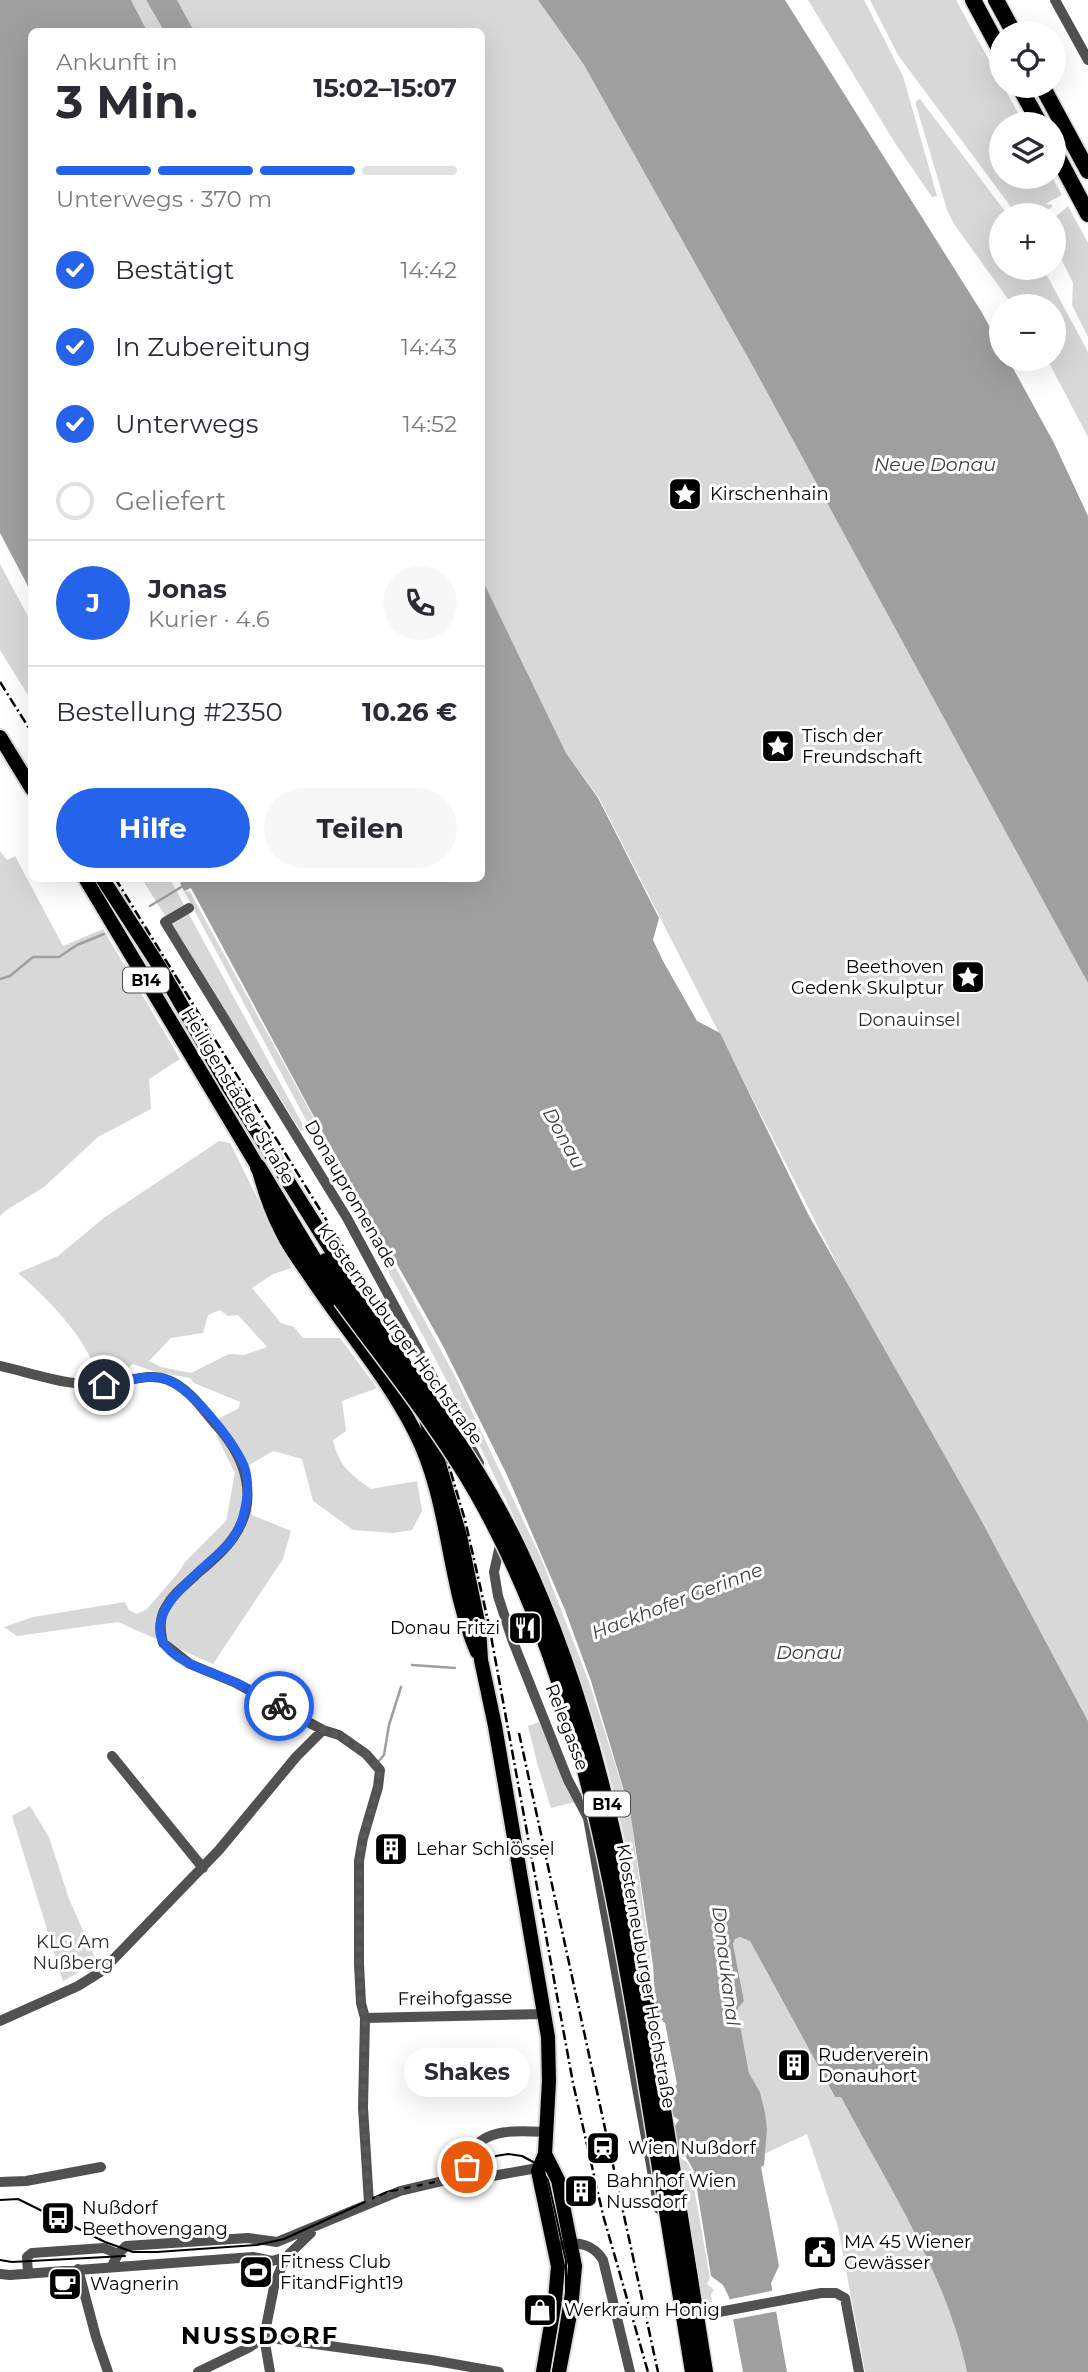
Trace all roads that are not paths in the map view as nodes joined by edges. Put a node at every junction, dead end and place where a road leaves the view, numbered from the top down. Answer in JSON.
{"nodes":[{"id":1,"x":973,"y":0,"type":"edge"},
{"id":2,"x":996,"y":0,"type":"edge"},
{"id":3,"x":1055,"y":0,"type":"edge"},
{"id":4,"x":1007,"y":21,"type":"edge"},
{"id":5,"x":989,"y":30,"type":"edge"},
{"id":6,"x":1088,"y":60,"type":"edge"},
{"id":7,"x":1048,"y":98,"type":"edge"},
{"id":8,"x":1088,"y":171,"type":"edge"},
{"id":9,"x":1066,"y":173,"type":"edge"},
{"id":10,"x":1088,"y":214,"type":"edge"},
{"id":11,"x":0,"y":737,"type":"edge"},
{"id":12,"x":28,"y":783,"type":"edge"},
{"id":13,"x":87,"y":882,"type":"edge"},
{"id":14,"x":105,"y":882,"type":"edge"},
{"id":15,"x":189,"y":908,"type":"dead end"},
{"id":16,"x":258,"y":1167,"type":"junction"},
{"id":17,"x":294,"y":1225,"type":"junction"},
{"id":18,"x":0,"y":1366,"type":"edge"},
{"id":19,"x":505,"y":1515,"type":"joint"},
{"id":20,"x":481,"y":1660,"type":"junction"},
{"id":21,"x":323,"y":1730,"type":"junction"},
{"id":22,"x":112,"y":1756,"type":"dead end"},
{"id":23,"x":203,"y":1867,"type":"junction"},
{"id":24,"x":545,"y":2014,"type":"junction"},
{"id":25,"x":365,"y":2018,"type":"junction"},
{"id":26,"x":0,"y":2021,"type":"edge"},
{"id":27,"x":546,"y":2132,"type":"junction"},
{"id":28,"x":545,"y":2162,"type":"junction"},
{"id":29,"x":101,"y":2167,"type":"dead end"},
{"id":30,"x":464,"y":2176,"type":"junction"},
{"id":31,"x":0,"y":2182,"type":"edge"},
{"id":32,"x":369,"y":2203,"type":"junction"},
{"id":33,"x":322,"y":2224,"type":"junction"},
{"id":34,"x":277,"y":2242,"type":"junction"},
{"id":35,"x":572,"y":2243,"type":"junction"},
{"id":36,"x":554,"y":2247,"type":"junction"},
{"id":37,"x":118,"y":2254,"type":"junction"},
{"id":38,"x":286,"y":2257,"type":"junction"},
{"id":39,"x":272,"y":2261,"type":"junction"},
{"id":40,"x":112,"y":2266,"type":"junction"},
{"id":41,"x":78,"y":2269,"type":"junction"},
{"id":42,"x":0,"y":2274,"type":"edge"},
{"id":43,"x":28,"y":2274,"type":"junction"},
{"id":44,"x":275,"y":2282,"type":"junction"},
{"id":45,"x":688,"y":2322,"type":"junction"},
{"id":46,"x":264,"y":2337,"type":"junction"},
{"id":47,"x":108,"y":2372,"type":"edge"},
{"id":48,"x":198,"y":2372,"type":"edge"},
{"id":49,"x":270,"y":2372,"type":"edge"},
{"id":50,"x":499,"y":2372,"type":"edge"},
{"id":51,"x":543,"y":2372,"type":"edge"},
{"id":52,"x":559,"y":2372,"type":"edge"},
{"id":53,"x":630,"y":2372,"type":"edge"},
{"id":54,"x":688,"y":2372,"type":"edge"},
{"id":55,"x":693,"y":2372,"type":"edge"},
{"id":56,"x":705,"y":2372,"type":"edge"},
{"id":57,"x":859,"y":2372,"type":"edge"}],
"edges":[{"from":1,"to":5,"type":"highway"},
{"from":2,"to":4,"type":"highway"},
{"from":3,"to":6,"type":"street"},
{"from":7,"to":8,"type":"highway"},
{"from":9,"to":10,"type":"highway"},
{"from":11,"to":12,"type":"main road"},
{"from":13,"to":16,"type":"main road","name":"Heiligenstädter Straße","number":"B14"},
{"from":14,"to":20,"type":"main road"},
{"from":15,"to":19,"type":"street","name":"Donaupromenade"},
{"from":16,"to":17,"type":"highway","name":"Heiligenstädter Straße","number":"B14"},
{"from":16,"to":20,"type":"main road"},
{"from":17,"to":55,"type":"highway","name":"Klosterneuburger Hochstraße","number":"B14","bridge":true},
{"from":17,"to":56,"type":"highway","name":"Klosterneuburger Hochstraße","number":"B14","bridge":true},
{"from":18,"to":21,"type":"street"},
{"from":19,"to":45,"type":"street","name":"Relegasse"},
{"from":20,"to":24,"type":"main road"},
{"from":21,"to":23,"type":"street"},
{"from":21,"to":25,"type":"street"},
{"from":22,"to":23,"type":"street"},
{"from":23,"to":26,"type":"street"},
{"from":24,"to":25,"type":"street","name":"Freihofgasse"},
{"from":24,"to":27,"type":"main road"},
{"from":25,"to":32,"type":"street"},
{"from":27,"to":28,"type":"main road"},
{"from":27,"to":30,"type":"street"},
{"from":28,"to":30,"type":"street"},
{"from":28,"to":35,"type":"main road"},
{"from":28,"to":36,"type":"main road"},
{"from":29,"to":31,"type":"street"},
{"from":30,"to":32,"type":"street"},
{"from":32,"to":33,"type":"street"},
{"from":33,"to":34,"type":"street"},
{"from":33,"to":38,"type":"street"},
{"from":34,"to":37,"type":"street"},
{"from":34,"to":38,"type":"street"},
{"from":34,"to":39,"type":"street"},
{"from":35,"to":36,"type":"street"},
{"from":35,"to":52,"type":"main road"},
{"from":35,"to":53,"type":"street"},
{"from":36,"to":51,"type":"main road"},
{"from":37,"to":40,"type":"street"},
{"from":37,"to":43,"type":"street"},
{"from":38,"to":39,"type":"street"},
{"from":38,"to":44,"type":"street"},
{"from":39,"to":40,"type":"street"},
{"from":39,"to":44,"type":"street"},
{"from":40,"to":41,"type":"street"},
{"from":41,"to":43,"type":"street"},
{"from":41,"to":47,"type":"street"},
{"from":42,"to":43,"type":"street"},
{"from":44,"to":46,"type":"street"},
{"from":45,"to":54,"type":"street"},
{"from":45,"to":57,"type":"street"},
{"from":46,"to":48,"type":"street"},
{"from":46,"to":49,"type":"street"},
{"from":46,"to":50,"type":"street"}]}
